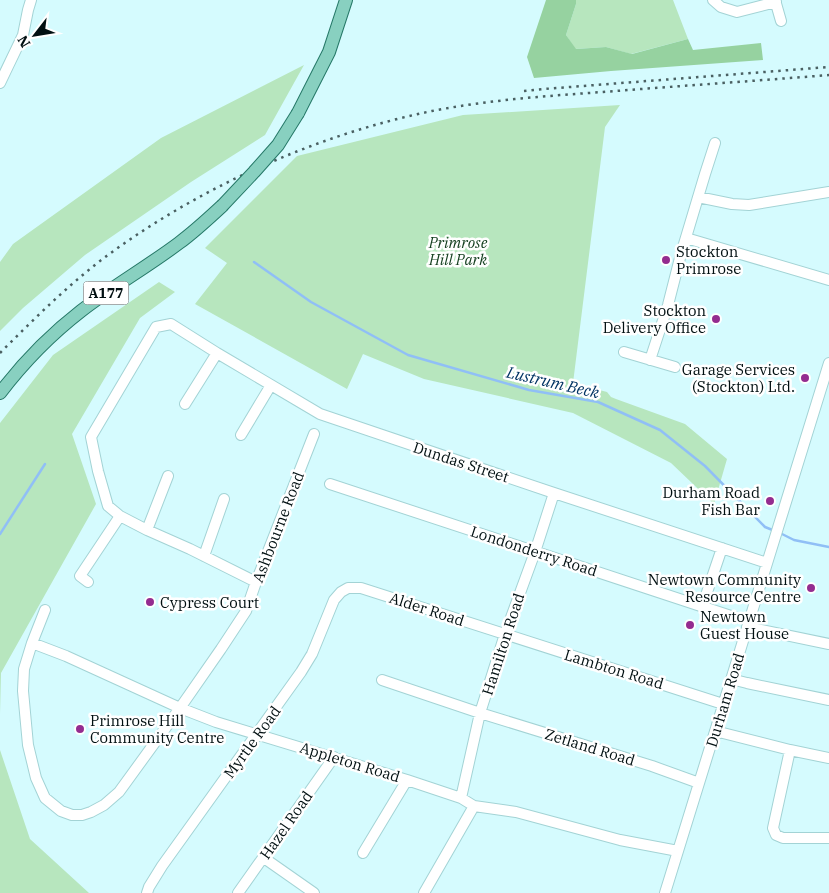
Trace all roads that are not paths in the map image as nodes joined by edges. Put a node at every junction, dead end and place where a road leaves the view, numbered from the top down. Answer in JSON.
{"nodes":[{"id":1,"x":31,"y":0,"type":"edge"},
{"id":2,"x":346,"y":0,"type":"edge"},
{"id":3,"x":713,"y":0,"type":"edge"},
{"id":4,"x":776,"y":1,"type":"edge"},
{"id":5,"x":781,"y":22,"type":"dead end"},
{"id":6,"x":4,"y":62,"type":"edge"},
{"id":7,"x":0,"y":83,"type":"edge"},
{"id":8,"x":715,"y":143,"type":"dead end"},
{"id":9,"x":829,"y":192,"type":"edge"},
{"id":10,"x":698,"y":197,"type":"junction"},
{"id":11,"x":686,"y":238,"type":"junction"},
{"id":12,"x":829,"y":280,"type":"edge"},
{"id":13,"x":624,"y":352,"type":"dead end"},
{"id":14,"x":217,"y":353,"type":"junction"},
{"id":15,"x":650,"y":360,"type":"junction"},
{"id":16,"x":829,"y":363,"type":"edge"},
{"id":17,"x":675,"y":368,"type":"dead end"},
{"id":18,"x":826,"y":380,"type":"edge"},
{"id":19,"x":271,"y":385,"type":"junction"},
{"id":20,"x":0,"y":393,"type":"edge"},
{"id":21,"x":185,"y":404,"type":"dead end"},
{"id":22,"x":314,"y":434,"type":"dead end"},
{"id":23,"x":241,"y":435,"type":"dead end"},
{"id":24,"x":310,"y":445,"type":"junction"},
{"id":25,"x":320,"y":450,"type":"dead end"},
{"id":26,"x":168,"y":476,"type":"dead end"},
{"id":27,"x":330,"y":484,"type":"dead end"},
{"id":28,"x":554,"y":493,"type":"junction"},
{"id":29,"x":224,"y":499,"type":"dead end"},
{"id":30,"x":120,"y":516,"type":"junction"},
{"id":31,"x":147,"y":530,"type":"junction"},
{"id":32,"x":722,"y":548,"type":"junction"},
{"id":33,"x":534,"y":552,"type":"junction"},
{"id":34,"x":204,"y":556,"type":"junction"},
{"id":35,"x":767,"y":563,"type":"junction"},
{"id":36,"x":88,"y":582,"type":"dead end"},
{"id":37,"x":256,"y":582,"type":"junction"},
{"id":38,"x":348,"y":588,"type":"joint"},
{"id":39,"x":702,"y":606,"type":"junction"},
{"id":40,"x":45,"y":610,"type":"dead end"},
{"id":41,"x":737,"y":618,"type":"dead end"},
{"id":42,"x":748,"y":627,"type":"junction"},
{"id":43,"x":505,"y":634,"type":"junction"},
{"id":44,"x":32,"y":642,"type":"junction"},
{"id":45,"x":829,"y":644,"type":"edge"},
{"id":46,"x":731,"y":679,"type":"junction"},
{"id":47,"x":382,"y":680,"type":"dead end"},
{"id":48,"x":829,"y":700,"type":"edge"},
{"id":49,"x":724,"y":704,"type":"junction"},
{"id":50,"x":180,"y":708,"type":"junction"},
{"id":51,"x":480,"y":713,"type":"junction"},
{"id":52,"x":715,"y":731,"type":"junction"},
{"id":53,"x":257,"y":734,"type":"junction"},
{"id":54,"x":790,"y":750,"type":"junction"},
{"id":55,"x":334,"y":757,"type":"junction"},
{"id":56,"x":829,"y":758,"type":"edge"},
{"id":57,"x":407,"y":780,"type":"junction"},
{"id":58,"x":699,"y":783,"type":"junction"},
{"id":59,"x":461,"y":798,"type":"junction"},
{"id":60,"x":474,"y":806,"type":"junction"},
{"id":61,"x":829,"y":838,"type":"edge"},
{"id":62,"x":678,"y":851,"type":"junction"},
{"id":63,"x":363,"y":852,"type":"dead end"},
{"id":64,"x":264,"y":858,"type":"junction"},
{"id":65,"x":147,"y":893,"type":"edge"},
{"id":66,"x":238,"y":893,"type":"edge"},
{"id":67,"x":314,"y":893,"type":"edge"},
{"id":68,"x":424,"y":893,"type":"edge"},
{"id":69,"x":665,"y":893,"type":"edge"}],
"edges":[{"from":1,"to":6,"type":"street"},
{"from":2,"to":20,"type":"main road","number":"A177","bridge":true},
{"from":3,"to":4,"type":"street"},
{"from":4,"to":5,"type":"street"},
{"from":6,"to":7,"type":"street"},
{"from":8,"to":10,"type":"street"},
{"from":9,"to":10,"type":"street"},
{"from":10,"to":11,"type":"street"},
{"from":11,"to":12,"type":"street"},
{"from":11,"to":15,"type":"street"},
{"from":13,"to":15,"type":"street"},
{"from":14,"to":19,"type":"street","name":"Dundas Street"},
{"from":14,"to":21,"type":"street"},
{"from":14,"to":30,"type":"street","name":"Dundas Street"},
{"from":15,"to":17,"type":"street"},
{"from":16,"to":18,"type":"street","name":"Durham Road"},
{"from":18,"to":35,"type":"street","name":"Durham Road"},
{"from":19,"to":23,"type":"street"},
{"from":19,"to":28,"type":"street","name":"Dundas Street"},
{"from":22,"to":24,"type":"street","name":"Ashbourne Road"},
{"from":24,"to":25,"type":"street"},
{"from":24,"to":37,"type":"street","name":"Ashbourne Road"},
{"from":26,"to":31,"type":"street"},
{"from":27,"to":33,"type":"street","name":"Londonderry Road"},
{"from":28,"to":32,"type":"street","name":"Dundas Street"},
{"from":28,"to":33,"type":"street","name":"Hamilton Road"},
{"from":29,"to":34,"type":"street"},
{"from":30,"to":31,"type":"street"},
{"from":30,"to":36,"type":"street"},
{"from":31,"to":34,"type":"street"},
{"from":32,"to":35,"type":"street","name":"Dundas Street"},
{"from":32,"to":39,"type":"street"},
{"from":33,"to":39,"type":"street","name":"Londonderry Road"},
{"from":33,"to":43,"type":"street","name":"Hamilton Road"},
{"from":34,"to":37,"type":"street"},
{"from":35,"to":42,"type":"street","name":"Durham Road"},
{"from":37,"to":50,"type":"street","name":"Ashbourne Road"},
{"from":38,"to":43,"type":"street","name":"Alder Road"},
{"from":38,"to":53,"type":"street","name":"Myrtle Road"},
{"from":39,"to":41,"type":"street","name":"Londonderry Road"},
{"from":40,"to":44,"type":"street","name":"Ashbourne Road"},
{"from":42,"to":45,"type":"street"},
{"from":42,"to":46,"type":"street","name":"Durham Road"},
{"from":43,"to":49,"type":"street","name":"Lambton Road"},
{"from":43,"to":51,"type":"street","name":"Hamilton Road"},
{"from":44,"to":50,"type":"street","name":"Appleton Road"},
{"from":44,"to":50,"type":"street","name":"Ashbourne Road"},
{"from":46,"to":48,"type":"street"},
{"from":46,"to":49,"type":"street","name":"Durham Road"},
{"from":47,"to":51,"type":"street","name":"Zetland Road"},
{"from":49,"to":52,"type":"street","name":"Durham Road"},
{"from":50,"to":53,"type":"street","name":"Appleton Road"},
{"from":51,"to":58,"type":"street","name":"Zetland Road"},
{"from":51,"to":59,"type":"street","name":"Hamilton Road"},
{"from":52,"to":54,"type":"street"},
{"from":52,"to":58,"type":"street","name":"Durham Road"},
{"from":53,"to":55,"type":"street","name":"Appleton Road"},
{"from":53,"to":65,"type":"street","name":"Myrtle Road"},
{"from":54,"to":56,"type":"street"},
{"from":54,"to":61,"type":"street"},
{"from":55,"to":57,"type":"street","name":"Appleton Road"},
{"from":55,"to":64,"type":"street","name":"Hazel Road"},
{"from":57,"to":59,"type":"street","name":"Appleton Road"},
{"from":57,"to":63,"type":"street"},
{"from":58,"to":62,"type":"street","name":"Durham Road"},
{"from":59,"to":60,"type":"street","name":"Appleton Road"},
{"from":60,"to":62,"type":"street","name":"Appleton Road"},
{"from":60,"to":68,"type":"street"},
{"from":62,"to":69,"type":"street","name":"Durham Road"},
{"from":64,"to":66,"type":"street","name":"Hazel Road"},
{"from":64,"to":67,"type":"street"}]}
